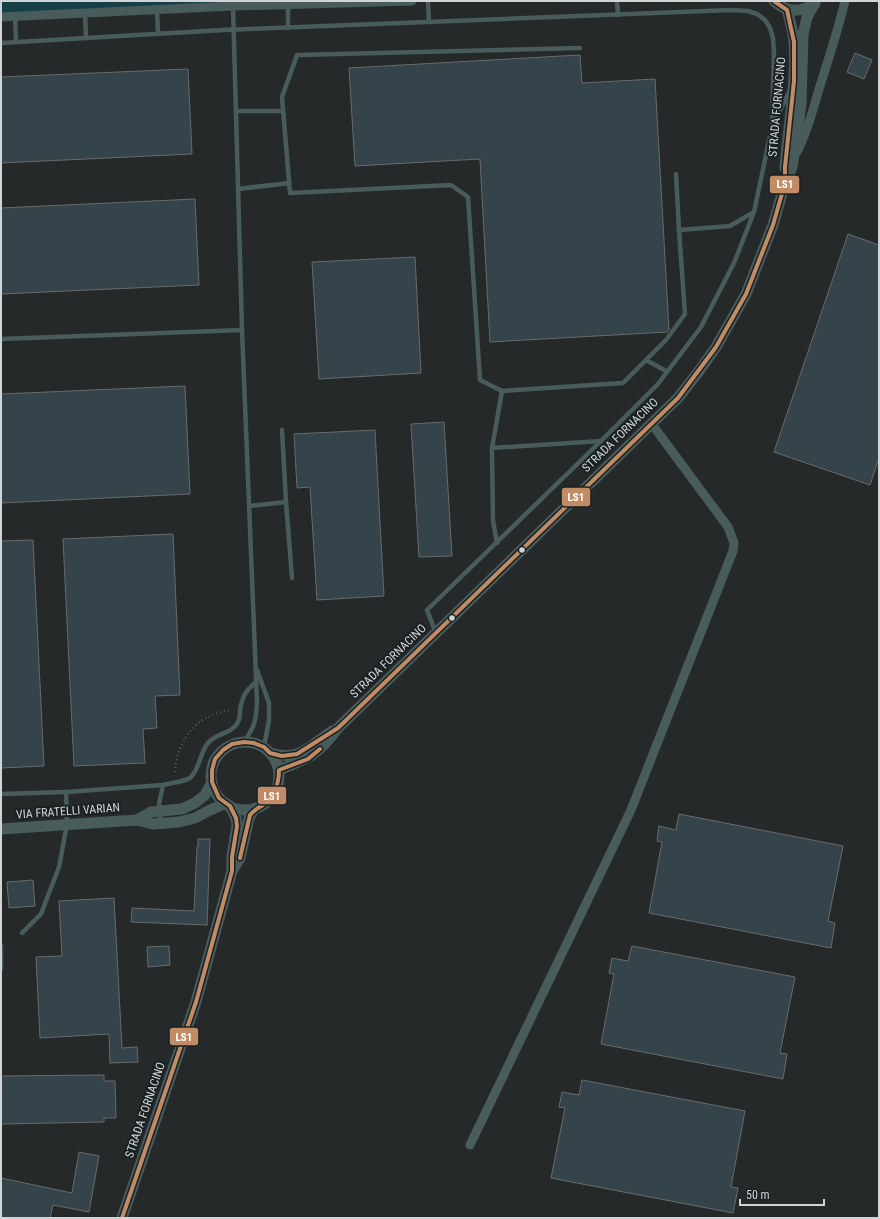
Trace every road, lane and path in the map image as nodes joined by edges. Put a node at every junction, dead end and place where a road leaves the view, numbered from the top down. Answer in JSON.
{"nodes":[{"id":1,"x":412,"y":1,"type":"edge"},
{"id":2,"x":428,"y":1,"type":"edge"},
{"id":3,"x":618,"y":1,"type":"edge"},
{"id":4,"x":774,"y":1,"type":"edge"},
{"id":5,"x":845,"y":1,"type":"edge"},
{"id":6,"x":816,"y":2,"type":"edge"},
{"id":7,"x":288,"y":5,"type":"junction"},
{"id":8,"x":233,"y":6,"type":"junction"},
{"id":9,"x":157,"y":10,"type":"junction"},
{"id":10,"x":787,"y":10,"type":"junction"},
{"id":11,"x":85,"y":13,"type":"junction"},
{"id":12,"x":618,"y":15,"type":"junction"},
{"id":13,"x":15,"y":16,"type":"junction"},
{"id":14,"x":1,"y":17,"type":"edge"},
{"id":15,"x":429,"y":22,"type":"junction"},
{"id":16,"x":288,"y":28,"type":"junction"},
{"id":17,"x":233,"y":30,"type":"junction"},
{"id":18,"x":158,"y":34,"type":"junction"},
{"id":19,"x":86,"y":38,"type":"junction"},
{"id":20,"x":16,"y":42,"type":"junction"},
{"id":21,"x":1,"y":43,"type":"edge"},
{"id":22,"x":580,"y":48,"type":"dead end"},
{"id":23,"x":794,"y":81,"type":"junction"},
{"id":24,"x":283,"y":111,"type":"junction"},
{"id":25,"x":236,"y":112,"type":"junction"},
{"id":26,"x":772,"y":127,"type":"junction"},
{"id":27,"x":793,"y":159,"type":"junction"},
{"id":28,"x":676,"y":174,"type":"dead end"},
{"id":29,"x":289,"y":183,"type":"junction"},
{"id":30,"x":785,"y":183,"type":"junction"},
{"id":31,"x":238,"y":189,"type":"junction"},
{"id":32,"x":754,"y":212,"type":"junction"},
{"id":33,"x":679,"y":230,"type":"junction"},
{"id":34,"x":242,"y":330,"type":"junction"},
{"id":35,"x":1,"y":339,"type":"edge"},
{"id":36,"x":646,"y":360,"type":"junction"},
{"id":37,"x":666,"y":371,"type":"junction"},
{"id":38,"x":502,"y":391,"type":"junction"},
{"id":39,"x":651,"y":424,"type":"junction"},
{"id":40,"x":282,"y":430,"type":"dead end"},
{"id":41,"x":601,"y":441,"type":"junction"},
{"id":42,"x":492,"y":448,"type":"junction"},
{"id":43,"x":286,"y":502,"type":"junction"},
{"id":44,"x":249,"y":506,"type":"junction"},
{"id":45,"x":496,"y":543,"type":"junction"},
{"id":46,"x":292,"y":578,"type":"dead end"},
{"id":47,"x":436,"y":633,"type":"junction"},
{"id":48,"x":255,"y":665,"type":"junction"},
{"id":49,"x":256,"y":682,"type":"junction"},
{"id":50,"x":232,"y":710,"type":"dead end"},
{"id":51,"x":338,"y":728,"type":"junction"},
{"id":52,"x":244,"y":742,"type":"junction"},
{"id":53,"x":267,"y":750,"type":"junction"},
{"id":54,"x":279,"y":770,"type":"junction"},
{"id":55,"x":175,"y":772,"type":"dead end"},
{"id":56,"x":212,"y":782,"type":"junction"},
{"id":57,"x":163,"y":785,"type":"junction"},
{"id":58,"x":66,"y":792,"type":"junction"},
{"id":59,"x":1,"y":794,"type":"edge"},
{"id":60,"x":228,"y":805,"type":"junction"},
{"id":61,"x":255,"y":808,"type":"junction"},
{"id":62,"x":160,"y":811,"type":"junction"},
{"id":63,"x":138,"y":820,"type":"junction"},
{"id":64,"x":161,"y":823,"type":"junction"},
{"id":65,"x":67,"y":824,"type":"junction"},
{"id":66,"x":1,"y":829,"type":"edge"},
{"id":67,"x":232,"y":871,"type":"junction"},
{"id":68,"x":22,"y":933,"type":"dead end"},
{"id":69,"x":1,"y":946,"type":"edge"},
{"id":70,"x":1,"y":969,"type":"edge"},
{"id":71,"x":470,"y":1145,"type":"dead end"},
{"id":72,"x":122,"y":1218,"type":"edge"}],
"edges":[{"from":1,"to":7,"type":"street"},
{"from":2,"to":15,"type":"lane"},
{"from":3,"to":12,"type":"lane"},
{"from":4,"to":10,"type":"street"},
{"from":5,"to":27,"type":"street","name":"STRADA FORNACINO"},
{"from":6,"to":10,"type":"street"},
{"from":6,"to":27,"type":"street","name":"STRADA FORNACINO"},
{"from":7,"to":8,"type":"street"},
{"from":7,"to":16,"type":"lane"},
{"from":8,"to":9,"type":"street"},
{"from":8,"to":17,"type":"lane"},
{"from":9,"to":11,"type":"street"},
{"from":9,"to":18,"type":"lane"},
{"from":10,"to":23,"type":"street","name":"STRADA FORNACINO"},
{"from":11,"to":13,"type":"street"},
{"from":11,"to":19,"type":"lane"},
{"from":12,"to":15,"type":"lane"},
{"from":12,"to":26,"type":"lane"},
{"from":13,"to":14,"type":"street"},
{"from":13,"to":20,"type":"lane"},
{"from":15,"to":16,"type":"lane"},
{"from":16,"to":17,"type":"lane"},
{"from":17,"to":18,"type":"lane"},
{"from":17,"to":25,"type":"lane"},
{"from":18,"to":19,"type":"lane"},
{"from":19,"to":20,"type":"lane"},
{"from":20,"to":21,"type":"lane"},
{"from":22,"to":24,"type":"lane"},
{"from":23,"to":26,"type":"lane"},
{"from":23,"to":30,"type":"street","name":"STRADA FORNACINO"},
{"from":24,"to":25,"type":"lane"},
{"from":24,"to":29,"type":"lane"},
{"from":25,"to":31,"type":"lane"},
{"from":26,"to":32,"type":"lane"},
{"from":27,"to":30,"type":"street","name":"STRADA FORNACINO"},
{"from":28,"to":33,"type":"lane"},
{"from":29,"to":31,"type":"lane"},
{"from":29,"to":38,"type":"lane"},
{"from":30,"to":39,"type":"street","name":"STRADA FORNACINO"},
{"from":31,"to":34,"type":"lane"},
{"from":32,"to":33,"type":"lane"},
{"from":32,"to":37,"type":"lane"},
{"from":33,"to":36,"type":"lane"},
{"from":34,"to":35,"type":"lane"},
{"from":34,"to":44,"type":"lane"},
{"from":36,"to":37,"type":"lane"},
{"from":36,"to":38,"type":"lane"},
{"from":37,"to":41,"type":"lane"},
{"from":38,"to":42,"type":"lane"},
{"from":39,"to":47,"type":"street","name":"STRADA FORNACINO"},
{"from":39,"to":71,"type":"street"},
{"from":40,"to":43,"type":"lane"},
{"from":41,"to":42,"type":"lane"},
{"from":41,"to":45,"type":"lane"},
{"from":42,"to":45,"type":"lane"},
{"from":43,"to":44,"type":"lane"},
{"from":43,"to":46,"type":"lane"},
{"from":44,"to":48,"type":"lane"},
{"from":45,"to":47,"type":"lane"},
{"from":47,"to":51,"type":"street","name":"STRADA FORNACINO"},
{"from":48,"to":49,"type":"lane"},
{"from":48,"to":53,"type":"lane"},
{"from":49,"to":52,"type":"lane"},
{"from":49,"to":57,"type":"lane"},
{"from":50,"to":55,"type":"path"},
{"from":51,"to":53,"type":"street","name":"STRADA FORNACINO"},
{"from":51,"to":54,"type":"street","name":"STRADA FORNACINO"},
{"from":52,"to":53,"type":"street"},
{"from":52,"to":56,"type":"street"},
{"from":53,"to":54,"type":"street"},
{"from":54,"to":61,"type":"street"},
{"from":56,"to":60,"type":"street"},
{"from":56,"to":62,"type":"street","name":"VIA FRATELLI VARIAN"},
{"from":57,"to":58,"type":"lane"},
{"from":57,"to":62,"type":"lane"},
{"from":58,"to":59,"type":"lane"},
{"from":58,"to":65,"type":"lane"},
{"from":60,"to":61,"type":"street"},
{"from":60,"to":64,"type":"street","name":"VIA FRATELLI VARIAN"},
{"from":60,"to":67,"type":"street","name":"STRADA FORNACINO"},
{"from":61,"to":67,"type":"street","name":"STRADA FORNACINO"},
{"from":62,"to":63,"type":"street","name":"VIA FRATELLI VARIAN"},
{"from":62,"to":64,"type":"lane"},
{"from":63,"to":64,"type":"street","name":"VIA FRATELLI VARIAN"},
{"from":63,"to":65,"type":"street","name":"VIA FRATELLI VARIAN"},
{"from":65,"to":66,"type":"street","name":"VIA FRATELLI VARIAN"},
{"from":65,"to":68,"type":"lane"},
{"from":67,"to":72,"type":"street","name":"STRADA FORNACINO"},
{"from":69,"to":70,"type":"lane"}]}
